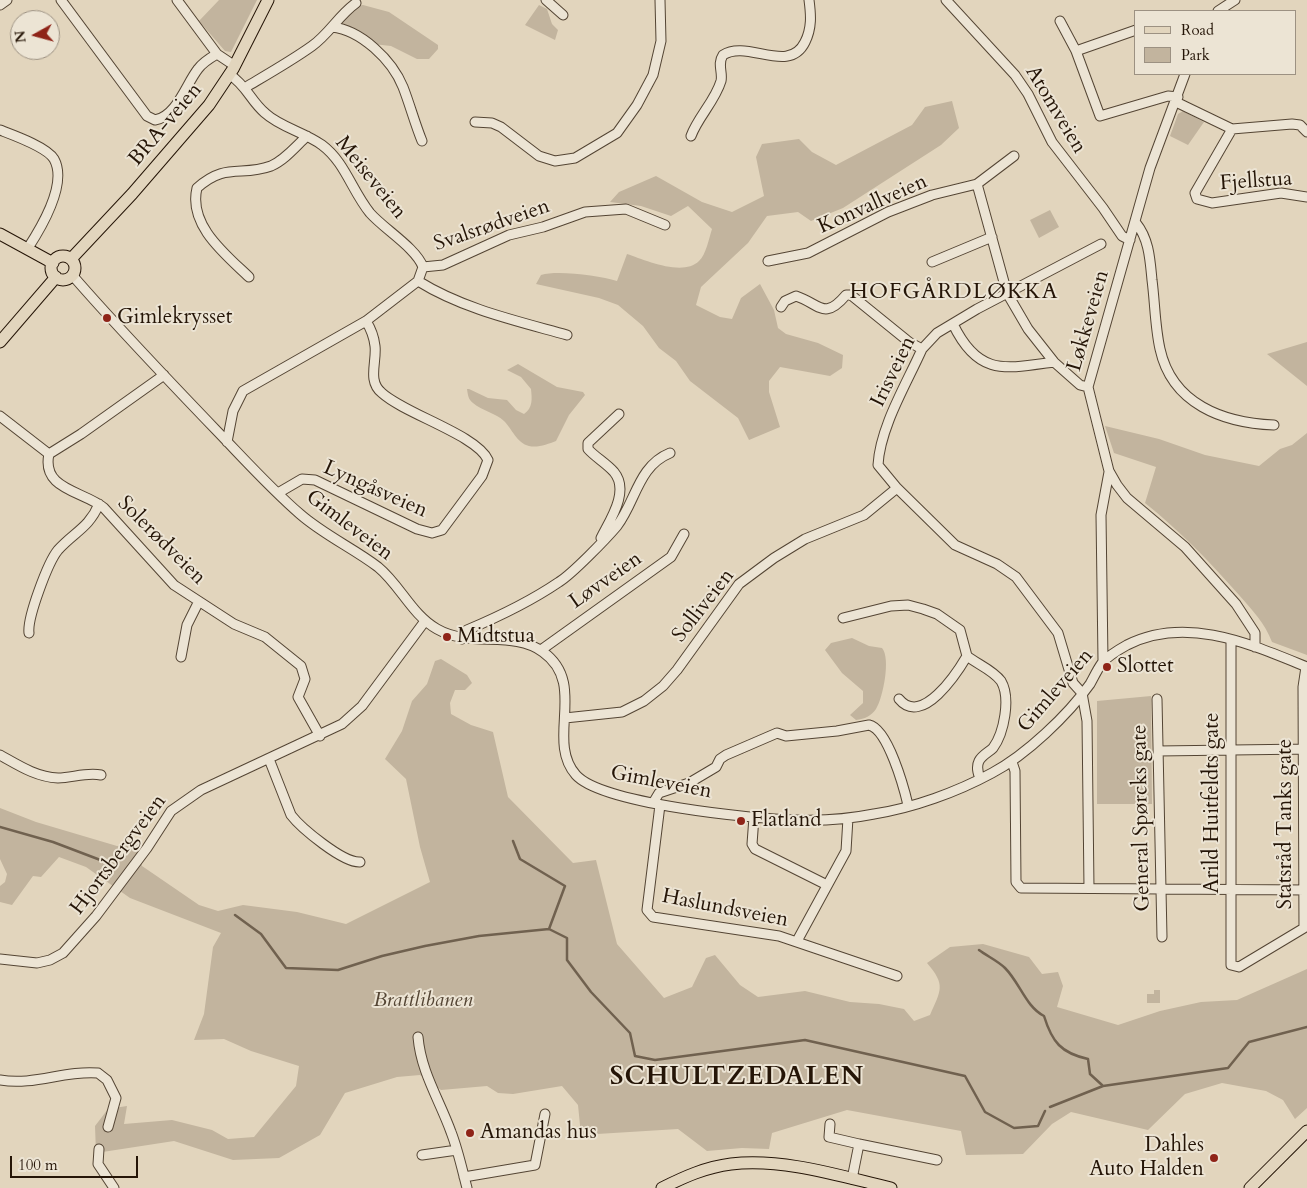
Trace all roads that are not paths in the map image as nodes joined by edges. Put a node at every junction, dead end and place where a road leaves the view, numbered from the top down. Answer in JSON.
{"nodes":[{"id":1,"x":7,"y":0,"type":"edge"},
{"id":2,"x":60,"y":0,"type":"edge"},
{"id":3,"x":177,"y":0,"type":"edge"},
{"id":4,"x":268,"y":0,"type":"edge"},
{"id":5,"x":546,"y":0,"type":"edge"},
{"id":6,"x":660,"y":0,"type":"edge"},
{"id":7,"x":808,"y":0,"type":"edge"},
{"id":8,"x":946,"y":0,"type":"edge"},
{"id":9,"x":1235,"y":0,"type":"edge"},
{"id":10,"x":356,"y":3,"type":"dead end"},
{"id":11,"x":0,"y":4,"type":"edge"},
{"id":12,"x":1220,"y":10,"type":"edge"},
{"id":13,"x":563,"y":15,"type":"dead end"},
{"id":14,"x":1060,"y":21,"type":"dead end"},
{"id":15,"x":332,"y":27,"type":"junction"},
{"id":16,"x":1134,"y":31,"type":"edge"},
{"id":17,"x":1076,"y":51,"type":"junction"},
{"id":18,"x":217,"y":54,"type":"junction"},
{"id":19,"x":232,"y":70,"type":"junction"},
{"id":20,"x":1185,"y":75,"type":"edge"},
{"id":21,"x":246,"y":87,"type":"junction"},
{"id":22,"x":1177,"y":100,"type":"junction"},
{"id":23,"x":475,"y":122,"type":"dead end"},
{"id":24,"x":1232,"y":129,"type":"junction"},
{"id":25,"x":0,"y":130,"type":"edge"},
{"id":26,"x":1307,"y":132,"type":"edge"},
{"id":27,"x":307,"y":136,"type":"junction"},
{"id":28,"x":691,"y":136,"type":"dead end"},
{"id":29,"x":422,"y":142,"type":"dead end"},
{"id":30,"x":1014,"y":156,"type":"dead end"},
{"id":31,"x":977,"y":184,"type":"junction"},
{"id":32,"x":1307,"y":197,"type":"edge"},
{"id":33,"x":1136,"y":223,"type":"junction"},
{"id":34,"x":665,"y":226,"type":"dead end"},
{"id":35,"x":0,"y":234,"type":"edge"},
{"id":36,"x":992,"y":237,"type":"junction"},
{"id":37,"x":1130,"y":240,"type":"junction"},
{"id":38,"x":1101,"y":244,"type":"dead end"},
{"id":39,"x":28,"y":248,"type":"junction"},
{"id":40,"x":71,"y":259,"type":"junction"},
{"id":41,"x":768,"y":261,"type":"dead end"},
{"id":42,"x":932,"y":262,"type":"dead end"},
{"id":43,"x":52,"y":263,"type":"junction"},
{"id":44,"x":423,"y":267,"type":"junction"},
{"id":45,"x":73,"y":276,"type":"junction"},
{"id":46,"x":56,"y":277,"type":"junction"},
{"id":47,"x":249,"y":277,"type":"dead end"},
{"id":48,"x":418,"y":281,"type":"junction"},
{"id":49,"x":1007,"y":293,"type":"junction"},
{"id":50,"x":781,"y":307,"type":"dead end"},
{"id":51,"x":366,"y":321,"type":"junction"},
{"id":52,"x":953,"y":324,"type":"junction"},
{"id":53,"x":568,"y":336,"type":"dead end"},
{"id":54,"x":0,"y":342,"type":"edge"},
{"id":55,"x":922,"y":349,"type":"junction"},
{"id":56,"x":1054,"y":362,"type":"junction"},
{"id":57,"x":164,"y":375,"type":"junction"},
{"id":58,"x":1088,"y":387,"type":"junction"},
{"id":59,"x":618,"y":414,"type":"dead end"},
{"id":60,"x":0,"y":416,"type":"edge"},
{"id":61,"x":1274,"y":425,"type":"dead end"},
{"id":62,"x":227,"y":442,"type":"junction"},
{"id":63,"x":670,"y":453,"type":"dead end"},
{"id":64,"x":49,"y":454,"type":"junction"},
{"id":65,"x":1109,"y":471,"type":"junction"},
{"id":66,"x":897,"y":488,"type":"junction"},
{"id":67,"x":278,"y":493,"type":"junction"},
{"id":68,"x":99,"y":504,"type":"junction"},
{"id":69,"x":684,"y":534,"type":"dead end"},
{"id":70,"x":600,"y":543,"type":"junction"},
{"id":71,"x":198,"y":603,"type":"junction"},
{"id":72,"x":843,"y":618,"type":"dead end"},
{"id":73,"x":425,"y":620,"type":"junction"},
{"id":74,"x":30,"y":633,"type":"dead end"},
{"id":75,"x":462,"y":638,"type":"junction"},
{"id":76,"x":1231,"y":640,"type":"junction"},
{"id":77,"x":1255,"y":647,"type":"junction"},
{"id":78,"x":541,"y":650,"type":"junction"},
{"id":79,"x":967,"y":656,"type":"junction"},
{"id":80,"x":181,"y":657,"type":"dead end"},
{"id":81,"x":1103,"y":660,"type":"junction"},
{"id":82,"x":1306,"y":667,"type":"edge"},
{"id":83,"x":1082,"y":693,"type":"junction"},
{"id":84,"x":900,"y":699,"type":"dead end"},
{"id":85,"x":1156,"y":699,"type":"dead end"},
{"id":86,"x":565,"y":718,"type":"junction"},
{"id":87,"x":320,"y":736,"type":"junction"},
{"id":88,"x":1305,"y":749,"type":"edge"},
{"id":89,"x":1231,"y":750,"type":"junction"},
{"id":90,"x":1158,"y":751,"type":"junction"},
{"id":91,"x":0,"y":754,"type":"edge"},
{"id":92,"x":269,"y":759,"type":"junction"},
{"id":93,"x":1012,"y":762,"type":"junction"},
{"id":94,"x":101,"y":775,"type":"dead end"},
{"id":95,"x":980,"y":779,"type":"junction"},
{"id":96,"x":656,"y":804,"type":"junction"},
{"id":97,"x":908,"y":805,"type":"junction"},
{"id":98,"x":754,"y":817,"type":"junction"},
{"id":99,"x":848,"y":818,"type":"junction"},
{"id":100,"x":360,"y":862,"type":"dead end"},
{"id":101,"x":827,"y":885,"type":"junction"},
{"id":102,"x":1160,"y":887,"type":"junction"},
{"id":103,"x":1089,"y":888,"type":"junction"},
{"id":104,"x":1230,"y":888,"type":"junction"},
{"id":105,"x":1306,"y":890,"type":"edge"},
{"id":106,"x":1162,"y":937,"type":"dead end"},
{"id":107,"x":797,"y":941,"type":"junction"},
{"id":108,"x":0,"y":959,"type":"edge"},
{"id":109,"x":1231,"y":966,"type":"joint"},
{"id":110,"x":897,"y":976,"type":"dead end"},
{"id":111,"x":418,"y":1037,"type":"dead end"},
{"id":112,"x":0,"y":1080,"type":"edge"},
{"id":113,"x":545,"y":1114,"type":"dead end"},
{"id":114,"x":830,"y":1124,"type":"dead end"},
{"id":115,"x":108,"y":1126,"type":"dead end"},
{"id":116,"x":1307,"y":1131,"type":"edge"},
{"id":117,"x":859,"y":1144,"type":"junction"},
{"id":118,"x":99,"y":1149,"type":"dead end"},
{"id":119,"x":457,"y":1150,"type":"junction"},
{"id":120,"x":422,"y":1155,"type":"dead end"},
{"id":121,"x":937,"y":1160,"type":"dead end"},
{"id":122,"x":464,"y":1177,"type":"junction"},
{"id":123,"x":852,"y":1179,"type":"junction"},
{"id":124,"x":114,"y":1188,"type":"edge"},
{"id":125,"x":467,"y":1188,"type":"edge"},
{"id":126,"x":662,"y":1188,"type":"edge"},
{"id":127,"x":891,"y":1188,"type":"edge"},
{"id":128,"x":1250,"y":1188,"type":"edge"}],
"edges":[{"from":1,"to":11,"type":"street"},
{"from":2,"to":18,"type":"street"},
{"from":3,"to":18,"type":"street","name":"Meiseveien"},
{"from":4,"to":19,"type":"main road","name":"BRA-veien"},
{"from":5,"to":13,"type":"street"},
{"from":6,"to":23,"type":"street"},
{"from":7,"to":28,"type":"street"},
{"from":8,"to":37,"type":"street","name":"Atomveien"},
{"from":9,"to":12,"type":"street"},
{"from":10,"to":15,"type":"street"},
{"from":14,"to":17,"type":"street"},
{"from":15,"to":21,"type":"street"},
{"from":15,"to":29,"type":"street"},
{"from":16,"to":17,"type":"street"},
{"from":17,"to":22,"type":"street"},
{"from":18,"to":19,"type":"street","name":"Meiseveien"},
{"from":19,"to":21,"type":"street","name":"Meiseveien"},
{"from":19,"to":40,"type":"main road","name":"BRA-veien"},
{"from":20,"to":22,"type":"street","name":"Løkkeveien"},
{"from":21,"to":27,"type":"street","name":"Meiseveien"},
{"from":22,"to":24,"type":"street"},
{"from":22,"to":33,"type":"street","name":"Løkkeveien"},
{"from":24,"to":26,"type":"street"},
{"from":24,"to":32,"type":"street","name":"Fjellstua"},
{"from":25,"to":39,"type":"street"},
{"from":27,"to":44,"type":"street","name":"Meiseveien"},
{"from":27,"to":47,"type":"street","name":"Meiseveien"},
{"from":30,"to":31,"type":"street","name":"Konvallveien"},
{"from":31,"to":36,"type":"street"},
{"from":31,"to":41,"type":"street","name":"Konvallveien"},
{"from":33,"to":37,"type":"street","name":"Løkkeveien"},
{"from":33,"to":61,"type":"street"},
{"from":34,"to":44,"type":"street","name":"Svalsrødveien"},
{"from":35,"to":39,"type":"main road"},
{"from":36,"to":42,"type":"street"},
{"from":36,"to":49,"type":"street"},
{"from":37,"to":58,"type":"street","name":"Løkkeveien"},
{"from":38,"to":49,"type":"street","name":"Irisveien"},
{"from":39,"to":43,"type":"main road"},
{"from":40,"to":43,"type":"main road"},
{"from":40,"to":45,"type":"main road"},
{"from":43,"to":46,"type":"main road"},
{"from":44,"to":48,"type":"street","name":"Svalsrødveien"},
{"from":45,"to":46,"type":"main road"},
{"from":45,"to":57,"type":"street","name":"Gimleveien"},
{"from":46,"to":54,"type":"main road"},
{"from":48,"to":51,"type":"street","name":"Svalsrødveien"},
{"from":48,"to":53,"type":"street"},
{"from":49,"to":52,"type":"street","name":"Irisveien"},
{"from":49,"to":56,"type":"street"},
{"from":50,"to":55,"type":"street"},
{"from":51,"to":62,"type":"street","name":"Svalsrødveien"},
{"from":51,"to":67,"type":"street","name":"Lyngåsveien"},
{"from":52,"to":55,"type":"street","name":"Irisveien"},
{"from":52,"to":56,"type":"street"},
{"from":55,"to":66,"type":"street","name":"Irisveien"},
{"from":56,"to":58,"type":"street"},
{"from":57,"to":62,"type":"street","name":"Gimleveien"},
{"from":57,"to":64,"type":"street"},
{"from":58,"to":65,"type":"street","name":"Løkkeveien"},
{"from":59,"to":70,"type":"street"},
{"from":60,"to":64,"type":"street"},
{"from":62,"to":67,"type":"street","name":"Gimleveien"},
{"from":63,"to":70,"type":"street"},
{"from":64,"to":68,"type":"street","name":"Solerødveien"},
{"from":65,"to":77,"type":"street","name":"Løkkeveien"},
{"from":65,"to":81,"type":"street"},
{"from":66,"to":83,"type":"street","name":"Irisveien"},
{"from":66,"to":86,"type":"street","name":"Solliveien"},
{"from":67,"to":73,"type":"street","name":"Gimleveien"},
{"from":68,"to":71,"type":"street","name":"Solerødveien"},
{"from":68,"to":74,"type":"street","name":"Solerødveien"},
{"from":69,"to":78,"type":"street","name":"Løvveien"},
{"from":70,"to":75,"type":"street"},
{"from":71,"to":80,"type":"street","name":"Solerødveien"},
{"from":71,"to":87,"type":"street","name":"Solerødveien"},
{"from":72,"to":79,"type":"street"},
{"from":73,"to":75,"type":"street","name":"Gimleveien"},
{"from":73,"to":87,"type":"street","name":"Hjortsbergveien"},
{"from":75,"to":78,"type":"street","name":"Gimleveien"},
{"from":76,"to":77,"type":"street","name":"Gimleveien"},
{"from":76,"to":81,"type":"street","name":"Gimleveien"},
{"from":76,"to":89,"type":"street","name":"Arild Huitfeldts gate"},
{"from":77,"to":82,"type":"street","name":"Gimleveien"},
{"from":78,"to":86,"type":"street","name":"Gimleveien"},
{"from":79,"to":84,"type":"street"},
{"from":79,"to":95,"type":"street"},
{"from":81,"to":83,"type":"street","name":"Gimleveien"},
{"from":82,"to":88,"type":"street","name":"Statsråd Tanks gate"},
{"from":83,"to":93,"type":"street","name":"Gimleveien"},
{"from":83,"to":103,"type":"street","name":"Irisveien"},
{"from":85,"to":90,"type":"street","name":"General Spørcks gate"},
{"from":86,"to":96,"type":"street","name":"Gimleveien"},
{"from":87,"to":92,"type":"street","name":"Hjortsbergveien"},
{"from":88,"to":89,"type":"street"},
{"from":88,"to":105,"type":"street","name":"Statsråd Tanks gate"},
{"from":89,"to":90,"type":"street"},
{"from":89,"to":104,"type":"street","name":"Arild Huitfeldts gate"},
{"from":90,"to":102,"type":"street","name":"General Spørcks gate"},
{"from":91,"to":94,"type":"street"},
{"from":92,"to":100,"type":"street"},
{"from":92,"to":108,"type":"street","name":"Hjortsbergveien"},
{"from":93,"to":95,"type":"street","name":"Gimleveien"},
{"from":93,"to":103,"type":"street"},
{"from":95,"to":97,"type":"street","name":"Gimleveien"},
{"from":96,"to":97,"type":"street"},
{"from":96,"to":98,"type":"street","name":"Gimleveien"},
{"from":96,"to":107,"type":"street","name":"Haslundsveien"},
{"from":97,"to":99,"type":"street","name":"Gimleveien"},
{"from":98,"to":99,"type":"street","name":"Gimleveien"},
{"from":98,"to":101,"type":"street"},
{"from":99,"to":101,"type":"street"},
{"from":101,"to":107,"type":"street"},
{"from":102,"to":103,"type":"street"},
{"from":102,"to":104,"type":"street"},
{"from":102,"to":106,"type":"street","name":"General Spørcks gate"},
{"from":104,"to":105,"type":"street"},
{"from":104,"to":109,"type":"street","name":"Arild Huitfeldts gate"},
{"from":105,"to":109,"type":"street","name":"Statsråd Tanks gate"},
{"from":107,"to":110,"type":"street","name":"Haslundsveien"},
{"from":111,"to":119,"type":"street"},
{"from":112,"to":115,"type":"street"},
{"from":113,"to":122,"type":"street"},
{"from":114,"to":117,"type":"street"},
{"from":116,"to":128,"type":"main road"},
{"from":117,"to":121,"type":"street"},
{"from":117,"to":123,"type":"street"},
{"from":118,"to":124,"type":"street"},
{"from":119,"to":120,"type":"street"},
{"from":119,"to":122,"type":"street"},
{"from":122,"to":125,"type":"street"},
{"from":123,"to":126,"type":"main road"},
{"from":123,"to":127,"type":"main road"}]}
